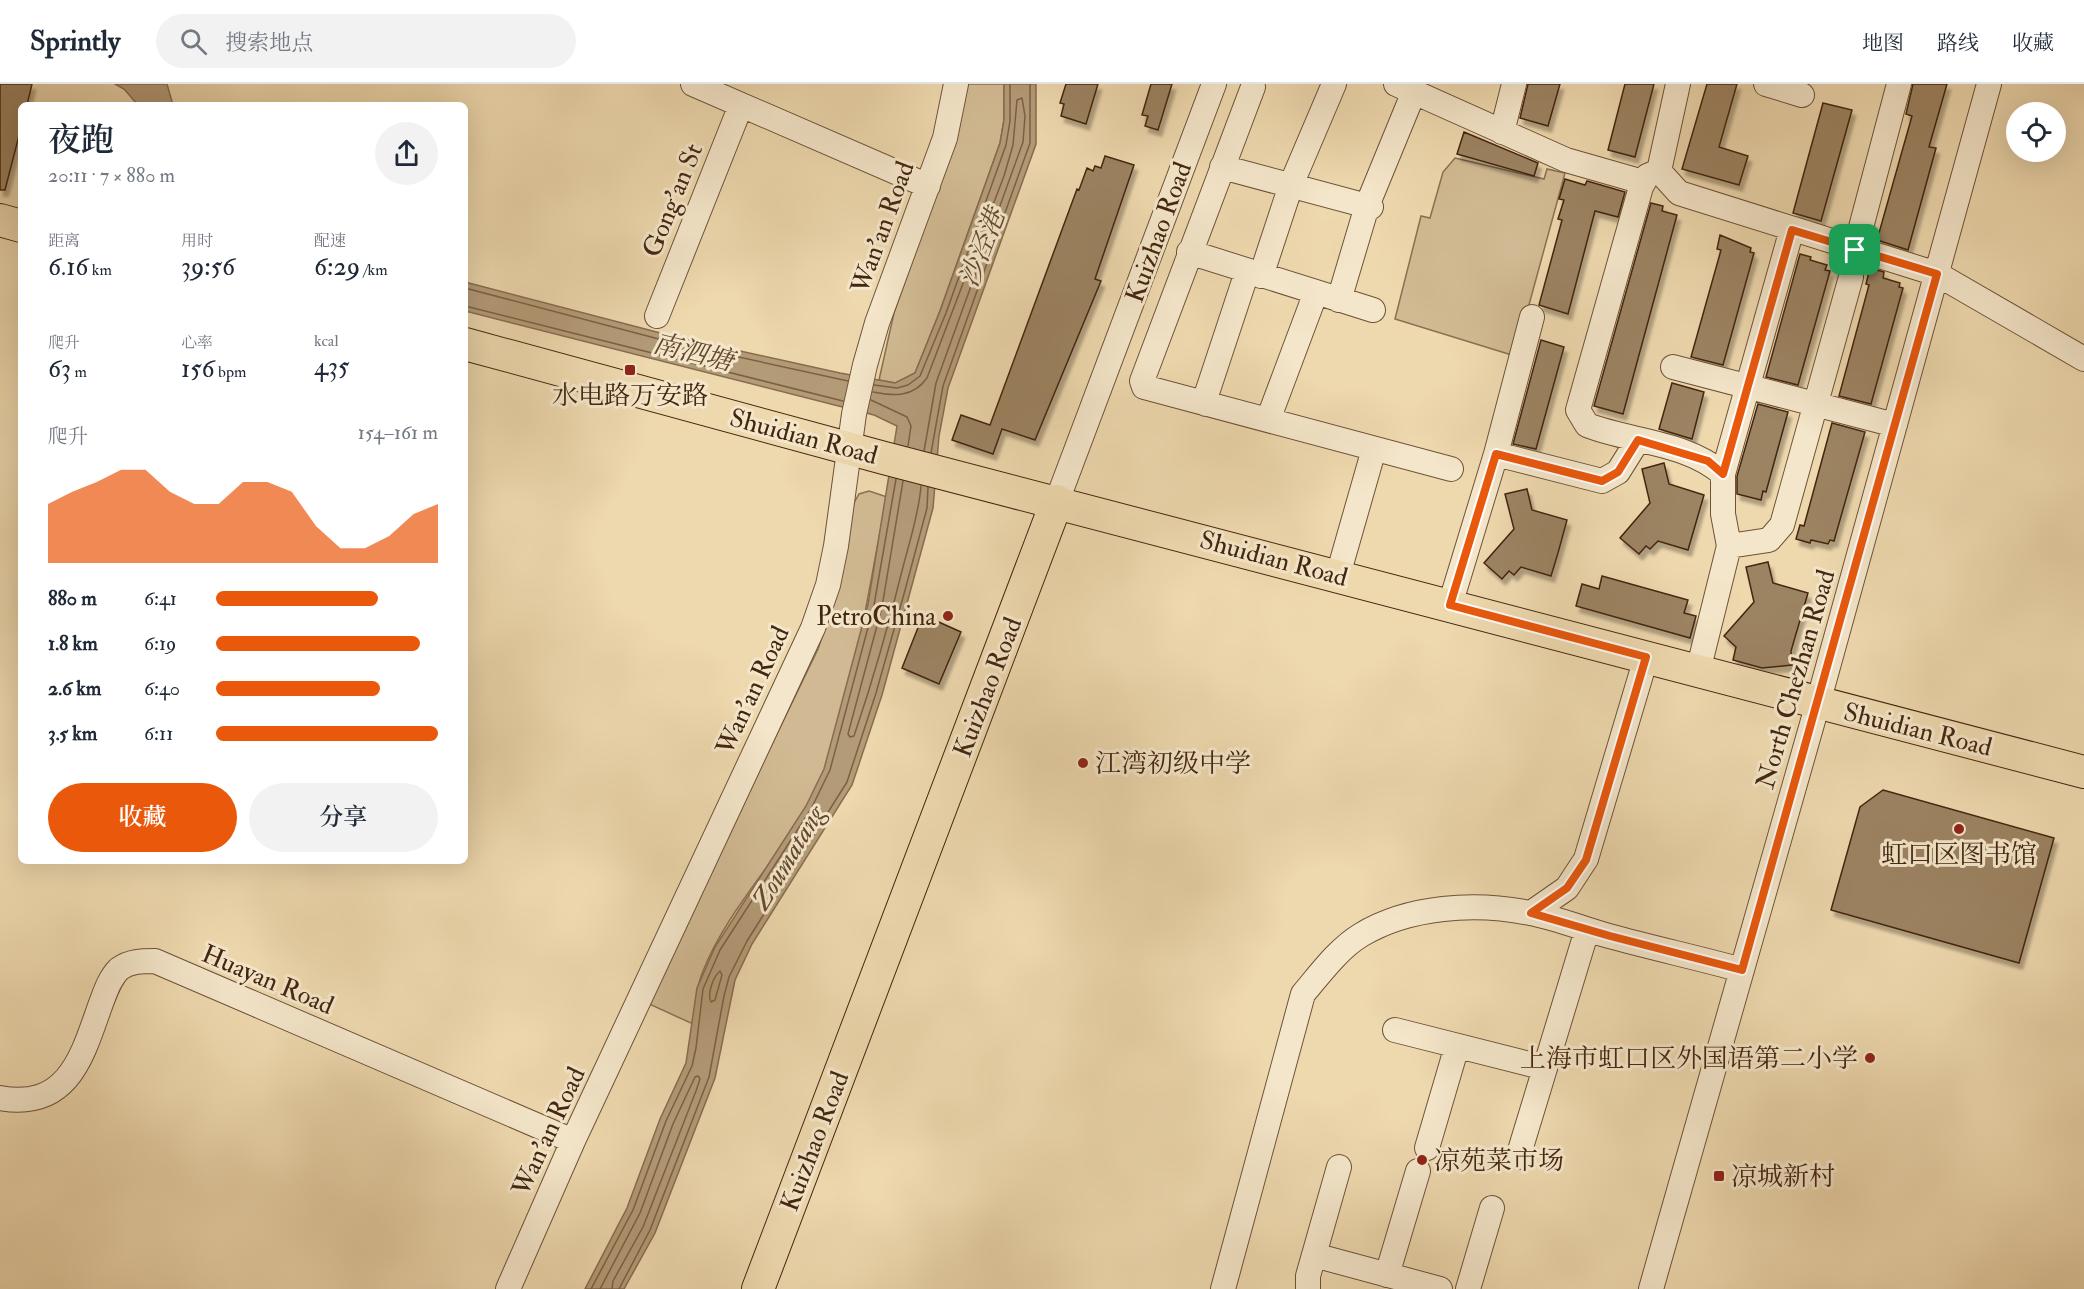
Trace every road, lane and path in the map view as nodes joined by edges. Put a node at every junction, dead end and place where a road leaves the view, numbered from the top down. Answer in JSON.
{"nodes":[{"id":1,"x":693,"y":84,"type":"edge"},
{"id":2,"x":956,"y":84,"type":"edge"},
{"id":3,"x":1214,"y":84,"type":"edge"},
{"id":4,"x":1334,"y":84,"type":"edge"},
{"id":5,"x":1515,"y":84,"type":"edge"},
{"id":6,"x":1678,"y":84,"type":"edge"},
{"id":7,"x":1766,"y":84,"type":"edge"},
{"id":8,"x":1899,"y":84,"type":"edge"},
{"id":9,"x":1989,"y":84,"type":"edge"},
{"id":10,"x":1253,"y":87,"type":"dead end"},
{"id":11,"x":1417,"y":90,"type":"edge"},
{"id":12,"x":1802,"y":95,"type":"dead end"},
{"id":13,"x":741,"y":105,"type":"junction"},
{"id":14,"x":1502,"y":132,"type":"junction"},
{"id":15,"x":1222,"y":166,"type":"junction"},
{"id":16,"x":1651,"y":177,"type":"junction"},
{"id":17,"x":928,"y":186,"type":"junction"},
{"id":18,"x":1291,"y":186,"type":"junction"},
{"id":19,"x":1369,"y":207,"type":"junction"},
{"id":20,"x":0,"y":220,"type":"edge"},
{"id":21,"x":18,"y":225,"type":"edge"},
{"id":22,"x":1792,"y":230,"type":"junction"},
{"id":23,"x":1855,"y":250,"type":"junction"},
{"id":24,"x":1189,"y":252,"type":"junction"},
{"id":25,"x":1254,"y":274,"type":"junction"},
{"id":26,"x":1937,"y":274,"type":"junction"},
{"id":27,"x":1851,"y":277,"type":"dead end"},
{"id":28,"x":1316,"y":292,"type":"junction"},
{"id":29,"x":1339,"y":300,"type":"junction"},
{"id":30,"x":1373,"y":310,"type":"dead end"},
{"id":31,"x":657,"y":316,"type":"dead end"},
{"id":32,"x":1532,"y":317,"type":"dead end"},
{"id":33,"x":468,"y":345,"type":"edge"},
{"id":34,"x":2084,"y":359,"type":"edge"},
{"id":35,"x":1672,"y":367,"type":"dead end"},
{"id":36,"x":1747,"y":386,"type":"junction"},
{"id":37,"x":1206,"y":404,"type":"junction"},
{"id":38,"x":1816,"y":404,"type":"junction"},
{"id":39,"x":1268,"y":420,"type":"junction"},
{"id":40,"x":1895,"y":425,"type":"junction"},
{"id":41,"x":1638,"y":440,"type":"junction"},
{"id":42,"x":849,"y":448,"type":"junction"},
{"id":43,"x":1381,"y":451,"type":"junction"},
{"id":44,"x":1496,"y":454,"type":"junction"},
{"id":45,"x":1451,"y":470,"type":"dead end"},
{"id":46,"x":1723,"y":474,"type":"junction"},
{"id":47,"x":1057,"y":501,"type":"junction"},
{"id":48,"x":1729,"y":546,"type":"junction"},
{"id":49,"x":1338,"y":575,"type":"junction"},
{"id":50,"x":1450,"y":605,"type":"junction"},
{"id":51,"x":1646,"y":657,"type":"junction"},
{"id":52,"x":1698,"y":671,"type":"junction"},
{"id":53,"x":1818,"y":703,"type":"junction"},
{"id":54,"x":2084,"y":772,"type":"edge"},
{"id":55,"x":1531,"y":913,"type":"junction"},
{"id":56,"x":1587,"y":930,"type":"junction"},
{"id":57,"x":1742,"y":970,"type":"junction"},
{"id":58,"x":1395,"y":1030,"type":"dead end"},
{"id":59,"x":1457,"y":1046,"type":"junction"},
{"id":60,"x":1545,"y":1068,"type":"junction"},
{"id":61,"x":0,"y":1098,"type":"edge"},
{"id":62,"x":573,"y":1141,"type":"junction"},
{"id":63,"x":1427,"y":1148,"type":"dead end"},
{"id":64,"x":1518,"y":1157,"type":"dead end"},
{"id":65,"x":1339,"y":1167,"type":"dead end"},
{"id":66,"x":1418,"y":1171,"type":"dead end"},
{"id":67,"x":1492,"y":1208,"type":"dead end"},
{"id":68,"x":1314,"y":1255,"type":"junction"},
{"id":69,"x":1387,"y":1275,"type":"junction"},
{"id":70,"x":508,"y":1289,"type":"edge"},
{"id":71,"x":758,"y":1289,"type":"edge"},
{"id":72,"x":1223,"y":1289,"type":"edge"},
{"id":73,"x":1308,"y":1289,"type":"edge"},
{"id":74,"x":1440,"y":1289,"type":"edge"},
{"id":75,"x":1468,"y":1289,"type":"edge"},
{"id":76,"x":1651,"y":1289,"type":"edge"}],
"edges":[{"from":1,"to":13,"type":"street"},
{"from":2,"to":17,"type":"street","name":"Wan'an Road"},
{"from":3,"to":47,"type":"street","name":"Kuizhao Road"},
{"from":4,"to":18,"type":"street"},
{"from":5,"to":14,"type":"street"},
{"from":6,"to":16,"type":"street"},
{"from":7,"to":12,"type":"street"},
{"from":8,"to":23,"type":"street"},
{"from":9,"to":26,"type":"street","name":"North Chezhan Road"},
{"from":10,"to":15,"type":"street"},
{"from":11,"to":14,"type":"street"},
{"from":11,"to":19,"type":"street"},
{"from":13,"to":17,"type":"street"},
{"from":13,"to":31,"type":"street","name":"Gong'an St"},
{"from":14,"to":16,"type":"street"},
{"from":15,"to":18,"type":"street"},
{"from":15,"to":24,"type":"street"},
{"from":16,"to":22,"type":"street"},
{"from":16,"to":41,"type":"street"},
{"from":17,"to":42,"type":"street","name":"Wan'an Road"},
{"from":18,"to":19,"type":"street"},
{"from":18,"to":25,"type":"street"},
{"from":19,"to":29,"type":"street"},
{"from":20,"to":21,"type":"main road"},
{"from":22,"to":23,"type":"street"},
{"from":22,"to":36,"type":"street"},
{"from":23,"to":26,"type":"street"},
{"from":24,"to":25,"type":"street"},
{"from":24,"to":37,"type":"street"},
{"from":25,"to":28,"type":"street"},
{"from":25,"to":37,"type":"street"},
{"from":26,"to":34,"type":"street"},
{"from":26,"to":40,"type":"street","name":"North Chezhan Road"},
{"from":27,"to":38,"type":"street"},
{"from":28,"to":29,"type":"street"},
{"from":28,"to":39,"type":"street"},
{"from":29,"to":30,"type":"street"},
{"from":32,"to":44,"type":"street"},
{"from":33,"to":42,"type":"main road","name":"Shuidian Road"},
{"from":35,"to":36,"type":"street"},
{"from":36,"to":38,"type":"street"},
{"from":36,"to":46,"type":"street"},
{"from":37,"to":39,"type":"street"},
{"from":38,"to":40,"type":"street"},
{"from":38,"to":48,"type":"street"},
{"from":39,"to":43,"type":"street"},
{"from":40,"to":53,"type":"street","name":"North Chezhan Road"},
{"from":41,"to":44,"type":"street"},
{"from":41,"to":46,"type":"street"},
{"from":42,"to":47,"type":"main road","name":"Shuidian Road"},
{"from":42,"to":62,"type":"street","name":"Wan'an Road"},
{"from":43,"to":45,"type":"street"},
{"from":43,"to":49,"type":"street"},
{"from":44,"to":50,"type":"street"},
{"from":46,"to":48,"type":"street"},
{"from":47,"to":49,"type":"main road","name":"Shuidian Road"},
{"from":47,"to":71,"type":"main road","name":"Kuizhao Road"},
{"from":48,"to":52,"type":"street"},
{"from":49,"to":50,"type":"main road","name":"Shuidian Road"},
{"from":50,"to":51,"type":"main road","name":"Shuidian Road"},
{"from":51,"to":52,"type":"main road","name":"Shuidian Road"},
{"from":51,"to":55,"type":"street"},
{"from":52,"to":53,"type":"main road","name":"Shuidian Road"},
{"from":53,"to":54,"type":"main road","name":"Shuidian Road"},
{"from":53,"to":57,"type":"street","name":"North Chezhan Road"},
{"from":55,"to":56,"type":"street"},
{"from":55,"to":72,"type":"street"},
{"from":56,"to":57,"type":"street"},
{"from":56,"to":60,"type":"street"},
{"from":57,"to":76,"type":"street","name":"North Chezhan Road"},
{"from":58,"to":59,"type":"street"},
{"from":59,"to":60,"type":"street"},
{"from":59,"to":63,"type":"street"},
{"from":60,"to":64,"type":"street"},
{"from":61,"to":62,"type":"street","name":"Huayan Road"},
{"from":62,"to":70,"type":"street","name":"Wan'an Road"},
{"from":65,"to":68,"type":"street"},
{"from":66,"to":69,"type":"street"},
{"from":67,"to":75,"type":"street"},
{"from":68,"to":69,"type":"street"},
{"from":68,"to":73,"type":"street"},
{"from":69,"to":74,"type":"street"}]}
